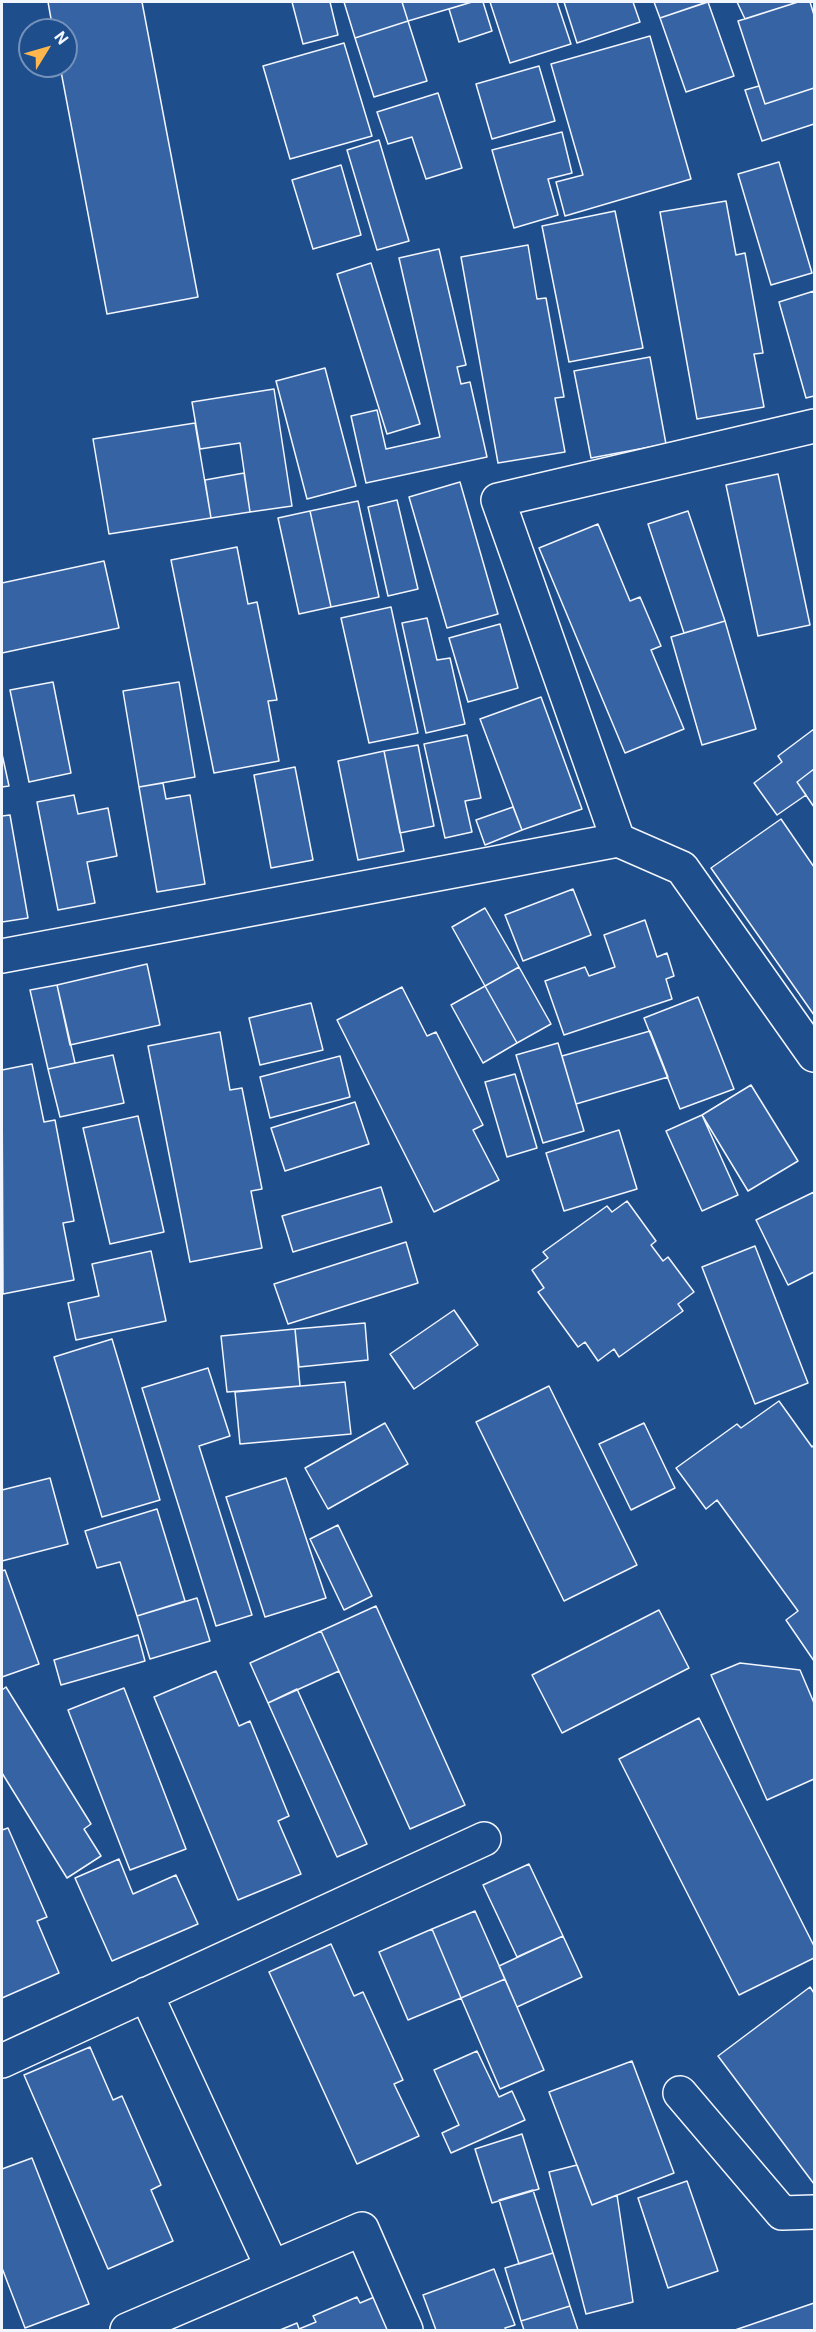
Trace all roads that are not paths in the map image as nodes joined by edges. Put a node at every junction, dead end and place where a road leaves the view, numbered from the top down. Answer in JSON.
{"nodes":[{"id":1,"x":814,"y":426,"type":"edge"},
{"id":2,"x":618,"y":840,"type":"junction"},
{"id":3,"x":2,"y":956,"type":"edge"},
{"id":4,"x":814,"y":1054,"type":"edge"},
{"id":5,"x":484,"y":1839,"type":"dead end"},
{"id":6,"x":146,"y":1994,"type":"junction"},
{"id":7,"x":2,"y":2061,"type":"edge"},
{"id":8,"x":680,"y":2093,"type":"dead end"},
{"id":9,"x":814,"y":2212,"type":"edge"},
{"id":10,"x":272,"y":2267,"type":"junction"},
{"id":11,"x":127,"y":2331,"type":"edge"},
{"id":12,"x":406,"y":2331,"type":"edge"}],
"edges":[{"from":1,"to":2,"type":"street"},
{"from":2,"to":3,"type":"street"},
{"from":2,"to":4,"type":"street"},
{"from":5,"to":6,"type":"street"},
{"from":6,"to":7,"type":"street"},
{"from":6,"to":10,"type":"street"},
{"from":8,"to":9,"type":"street"},
{"from":10,"to":11,"type":"street"},
{"from":10,"to":12,"type":"street"}]}
